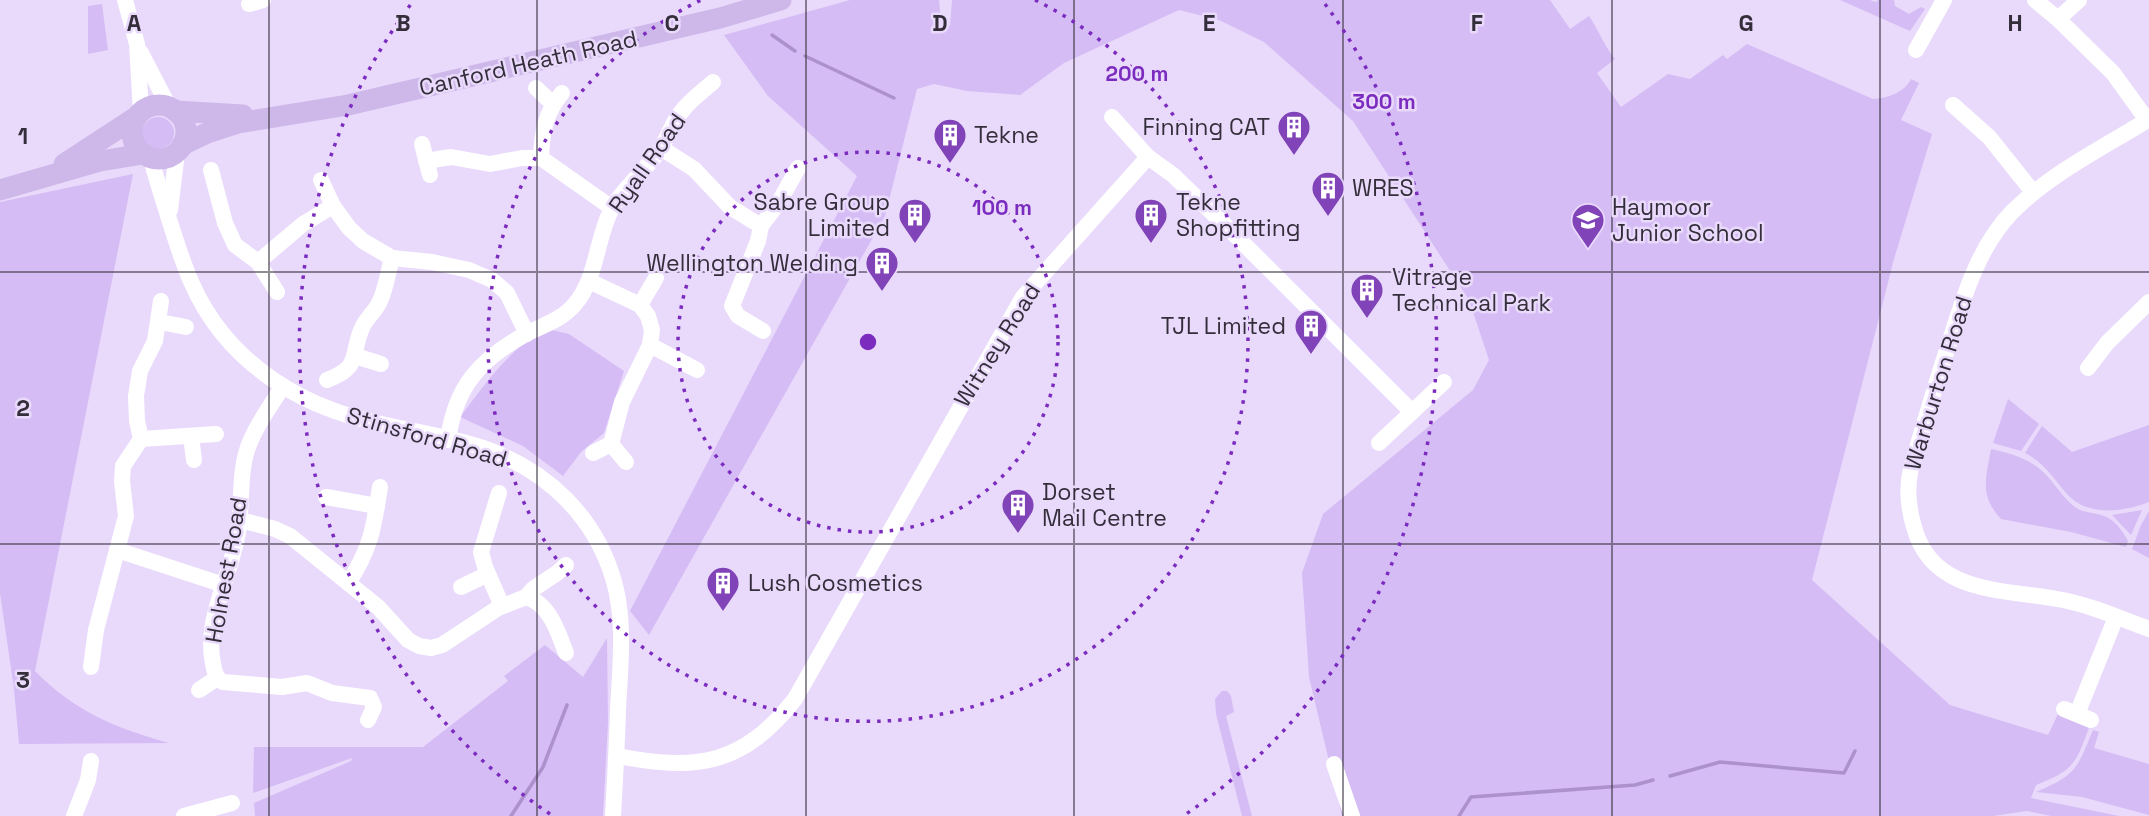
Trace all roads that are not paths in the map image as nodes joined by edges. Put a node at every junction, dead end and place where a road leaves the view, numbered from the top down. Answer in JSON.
{"nodes":[{"id":1,"x":125,"y":0,"type":"edge"},
{"id":2,"x":781,"y":0,"type":"edge"},
{"id":3,"x":1944,"y":0,"type":"edge"},
{"id":4,"x":2035,"y":0,"type":"edge"},
{"id":5,"x":2079,"y":0,"type":"edge"},
{"id":6,"x":2058,"y":19,"type":"junction"},
{"id":7,"x":137,"y":44,"type":"junction"},
{"id":8,"x":1916,"y":50,"type":"dead end"},
{"id":9,"x":713,"y":82,"type":"dead end"},
{"id":10,"x":536,"y":88,"type":"dead end"},
{"id":11,"x":1953,"y":105,"type":"dead end"},
{"id":12,"x":172,"y":109,"type":"junction"},
{"id":13,"x":139,"y":114,"type":"junction"},
{"id":14,"x":273,"y":116,"type":"junction"},
{"id":15,"x":1112,"y":117,"type":"dead end"},
{"id":16,"x":2148,"y":120,"type":"edge"},
{"id":17,"x":422,"y":144,"type":"dead end"},
{"id":18,"x":180,"y":148,"type":"junction"},
{"id":19,"x":661,"y":148,"type":"junction"},
{"id":20,"x":147,"y":156,"type":"junction"},
{"id":21,"x":1148,"y":157,"type":"junction"},
{"id":22,"x":541,"y":158,"type":"junction"},
{"id":23,"x":798,"y":167,"type":"dead end"},
{"id":24,"x":211,"y":170,"type":"dead end"},
{"id":25,"x":321,"y":180,"type":"dead end"},
{"id":26,"x":31,"y":181,"type":"junction"},
{"id":27,"x":0,"y":190,"type":"edge"},
{"id":28,"x":2032,"y":192,"type":"junction"},
{"id":29,"x":333,"y":206,"type":"junction"},
{"id":30,"x":612,"y":208,"type":"junction"},
{"id":31,"x":170,"y":219,"type":"junction"},
{"id":32,"x":761,"y":226,"type":"junction"},
{"id":33,"x":392,"y":258,"type":"junction"},
{"id":34,"x":258,"y":262,"type":"junction"},
{"id":35,"x":656,"y":278,"type":"dead end"},
{"id":36,"x":589,"y":281,"type":"junction"},
{"id":37,"x":277,"y":292,"type":"dead end"},
{"id":38,"x":161,"y":301,"type":"dead end"},
{"id":39,"x":2149,"y":302,"type":"edge"},
{"id":40,"x":640,"y":305,"type":"junction"},
{"id":41,"x":160,"y":322,"type":"junction"},
{"id":42,"x":186,"y":327,"type":"dead end"},
{"id":43,"x":763,"y":331,"type":"dead end"},
{"id":44,"x":527,"y":334,"type":"junction"},
{"id":45,"x":650,"y":345,"type":"junction"},
{"id":46,"x":355,"y":356,"type":"junction"},
{"id":47,"x":381,"y":364,"type":"dead end"},
{"id":48,"x":2088,"y":368,"type":"dead end"},
{"id":49,"x":697,"y":370,"type":"dead end"},
{"id":50,"x":327,"y":380,"type":"dead end"},
{"id":51,"x":1444,"y":382,"type":"dead end"},
{"id":52,"x":283,"y":386,"type":"junction"},
{"id":53,"x":1412,"y":412,"type":"junction"},
{"id":54,"x":216,"y":434,"type":"dead end"},
{"id":55,"x":191,"y":436,"type":"junction"},
{"id":56,"x":141,"y":439,"type":"junction"},
{"id":57,"x":448,"y":440,"type":"junction"},
{"id":58,"x":1379,"y":443,"type":"dead end"},
{"id":59,"x":611,"y":444,"type":"junction"},
{"id":60,"x":593,"y":453,"type":"dead end"},
{"id":61,"x":194,"y":460,"type":"dead end"},
{"id":62,"x":626,"y":462,"type":"dead end"},
{"id":63,"x":380,"y":487,"type":"dead end"},
{"id":64,"x":499,"y":493,"type":"dead end"},
{"id":65,"x":326,"y":497,"type":"dead end"},
{"id":66,"x":377,"y":506,"type":"junction"},
{"id":67,"x":240,"y":520,"type":"junction"},
{"id":68,"x":117,"y":550,"type":"junction"},
{"id":69,"x":565,"y":565,"type":"dead end"},
{"id":70,"x":488,"y":574,"type":"junction"},
{"id":71,"x":348,"y":583,"type":"junction"},
{"id":72,"x":224,"y":585,"type":"junction"},
{"id":73,"x":461,"y":587,"type":"dead end"},
{"id":74,"x":526,"y":597,"type":"junction"},
{"id":75,"x":502,"y":606,"type":"junction"},
{"id":76,"x":2116,"y":617,"type":"junction"},
{"id":77,"x":2149,"y":629,"type":"edge"},
{"id":78,"x":566,"y":653,"type":"dead end"},
{"id":79,"x":91,"y":667,"type":"dead end"},
{"id":80,"x":217,"y":678,"type":"junction"},
{"id":81,"x":199,"y":690,"type":"dead end"},
{"id":82,"x":2078,"y":714,"type":"dead end"},
{"id":83,"x":368,"y":719,"type":"dead end"},
{"id":84,"x":617,"y":756,"type":"junction"},
{"id":85,"x":91,"y":761,"type":"dead end"},
{"id":86,"x":1334,"y":764,"type":"dead end"},
{"id":87,"x":232,"y":803,"type":"dead end"},
{"id":88,"x":74,"y":816,"type":"edge"},
{"id":89,"x":184,"y":816,"type":"edge"},
{"id":90,"x":613,"y":816,"type":"edge"},
{"id":91,"x":1352,"y":816,"type":"edge"}],
"edges":[{"from":1,"to":7,"type":"street"},
{"from":2,"to":14,"type":"main road","name":"Canford Heath Road"},
{"from":3,"to":8,"type":"street"},
{"from":4,"to":6,"type":"street","name":"Warburton Road"},
{"from":5,"to":6,"type":"street"},
{"from":6,"to":16,"type":"street","name":"Warburton Road"},
{"from":7,"to":12,"type":"street"},
{"from":7,"to":13,"type":"street"},
{"from":9,"to":19,"type":"street","name":"Ryall Road"},
{"from":10,"to":22,"type":"street"},
{"from":11,"to":28,"type":"street"},
{"from":12,"to":13,"type":"main road"},
{"from":12,"to":14,"type":"main road","name":"Canford Heath Road"},
{"from":12,"to":18,"type":"main road"},
{"from":13,"to":20,"type":"main road"},
{"from":13,"to":26,"type":"main road"},
{"from":14,"to":18,"type":"main road","name":"Canford Heath Road"},
{"from":15,"to":21,"type":"street"},
{"from":16,"to":28,"type":"street","name":"Warburton Road"},
{"from":17,"to":22,"type":"street"},
{"from":18,"to":20,"type":"main road"},
{"from":18,"to":31,"type":"street","name":"Stinsford Road"},
{"from":19,"to":30,"type":"street","name":"Ryall Road"},
{"from":19,"to":32,"type":"street"},
{"from":20,"to":26,"type":"main road"},
{"from":20,"to":31,"type":"street","name":"Stinsford Road"},
{"from":21,"to":53,"type":"street"},
{"from":21,"to":84,"type":"street","name":"Witney Road"},
{"from":22,"to":30,"type":"street"},
{"from":23,"to":32,"type":"street"},
{"from":24,"to":34,"type":"street"},
{"from":25,"to":29,"type":"street"},
{"from":26,"to":27,"type":"main road"},
{"from":28,"to":76,"type":"street","name":"Warburton Road"},
{"from":29,"to":33,"type":"street"},
{"from":29,"to":34,"type":"street"},
{"from":30,"to":36,"type":"street","name":"Ryall Road"},
{"from":31,"to":52,"type":"street","name":"Stinsford Road"},
{"from":32,"to":43,"type":"street"},
{"from":33,"to":44,"type":"street"},
{"from":33,"to":46,"type":"street"},
{"from":34,"to":37,"type":"street"},
{"from":35,"to":40,"type":"street"},
{"from":36,"to":40,"type":"street"},
{"from":36,"to":44,"type":"street","name":"Ryall Road"},
{"from":38,"to":41,"type":"street"},
{"from":39,"to":48,"type":"street"},
{"from":40,"to":45,"type":"street"},
{"from":41,"to":42,"type":"street"},
{"from":41,"to":56,"type":"street"},
{"from":44,"to":57,"type":"street","name":"Ryall Road"},
{"from":45,"to":49,"type":"street"},
{"from":45,"to":59,"type":"street"},
{"from":46,"to":47,"type":"street"},
{"from":46,"to":50,"type":"street"},
{"from":51,"to":53,"type":"street"},
{"from":52,"to":57,"type":"street","name":"Stinsford Road"},
{"from":52,"to":67,"type":"street","name":"Holnest Road"},
{"from":53,"to":58,"type":"street"},
{"from":54,"to":55,"type":"street"},
{"from":55,"to":56,"type":"street"},
{"from":55,"to":61,"type":"street"},
{"from":56,"to":68,"type":"street"},
{"from":57,"to":84,"type":"street","name":"Stinsford Road"},
{"from":59,"to":60,"type":"street"},
{"from":59,"to":62,"type":"street"},
{"from":63,"to":66,"type":"street"},
{"from":64,"to":70,"type":"street"},
{"from":65,"to":66,"type":"street"},
{"from":66,"to":71,"type":"street"},
{"from":67,"to":71,"type":"street"},
{"from":67,"to":72,"type":"street","name":"Holnest Road"},
{"from":68,"to":72,"type":"street"},
{"from":68,"to":79,"type":"street"},
{"from":69,"to":74,"type":"street"},
{"from":70,"to":73,"type":"street"},
{"from":70,"to":75,"type":"street"},
{"from":71,"to":75,"type":"street"},
{"from":72,"to":80,"type":"street","name":"Holnest Road"},
{"from":74,"to":75,"type":"street"},
{"from":74,"to":78,"type":"street"},
{"from":76,"to":77,"type":"street","name":"Warburton Road"},
{"from":76,"to":82,"type":"street"},
{"from":80,"to":81,"type":"street"},
{"from":80,"to":83,"type":"street"},
{"from":84,"to":90,"type":"street","name":"Stinsford Road"},
{"from":85,"to":88,"type":"street"},
{"from":86,"to":91,"type":"street"},
{"from":87,"to":89,"type":"street"}]}
